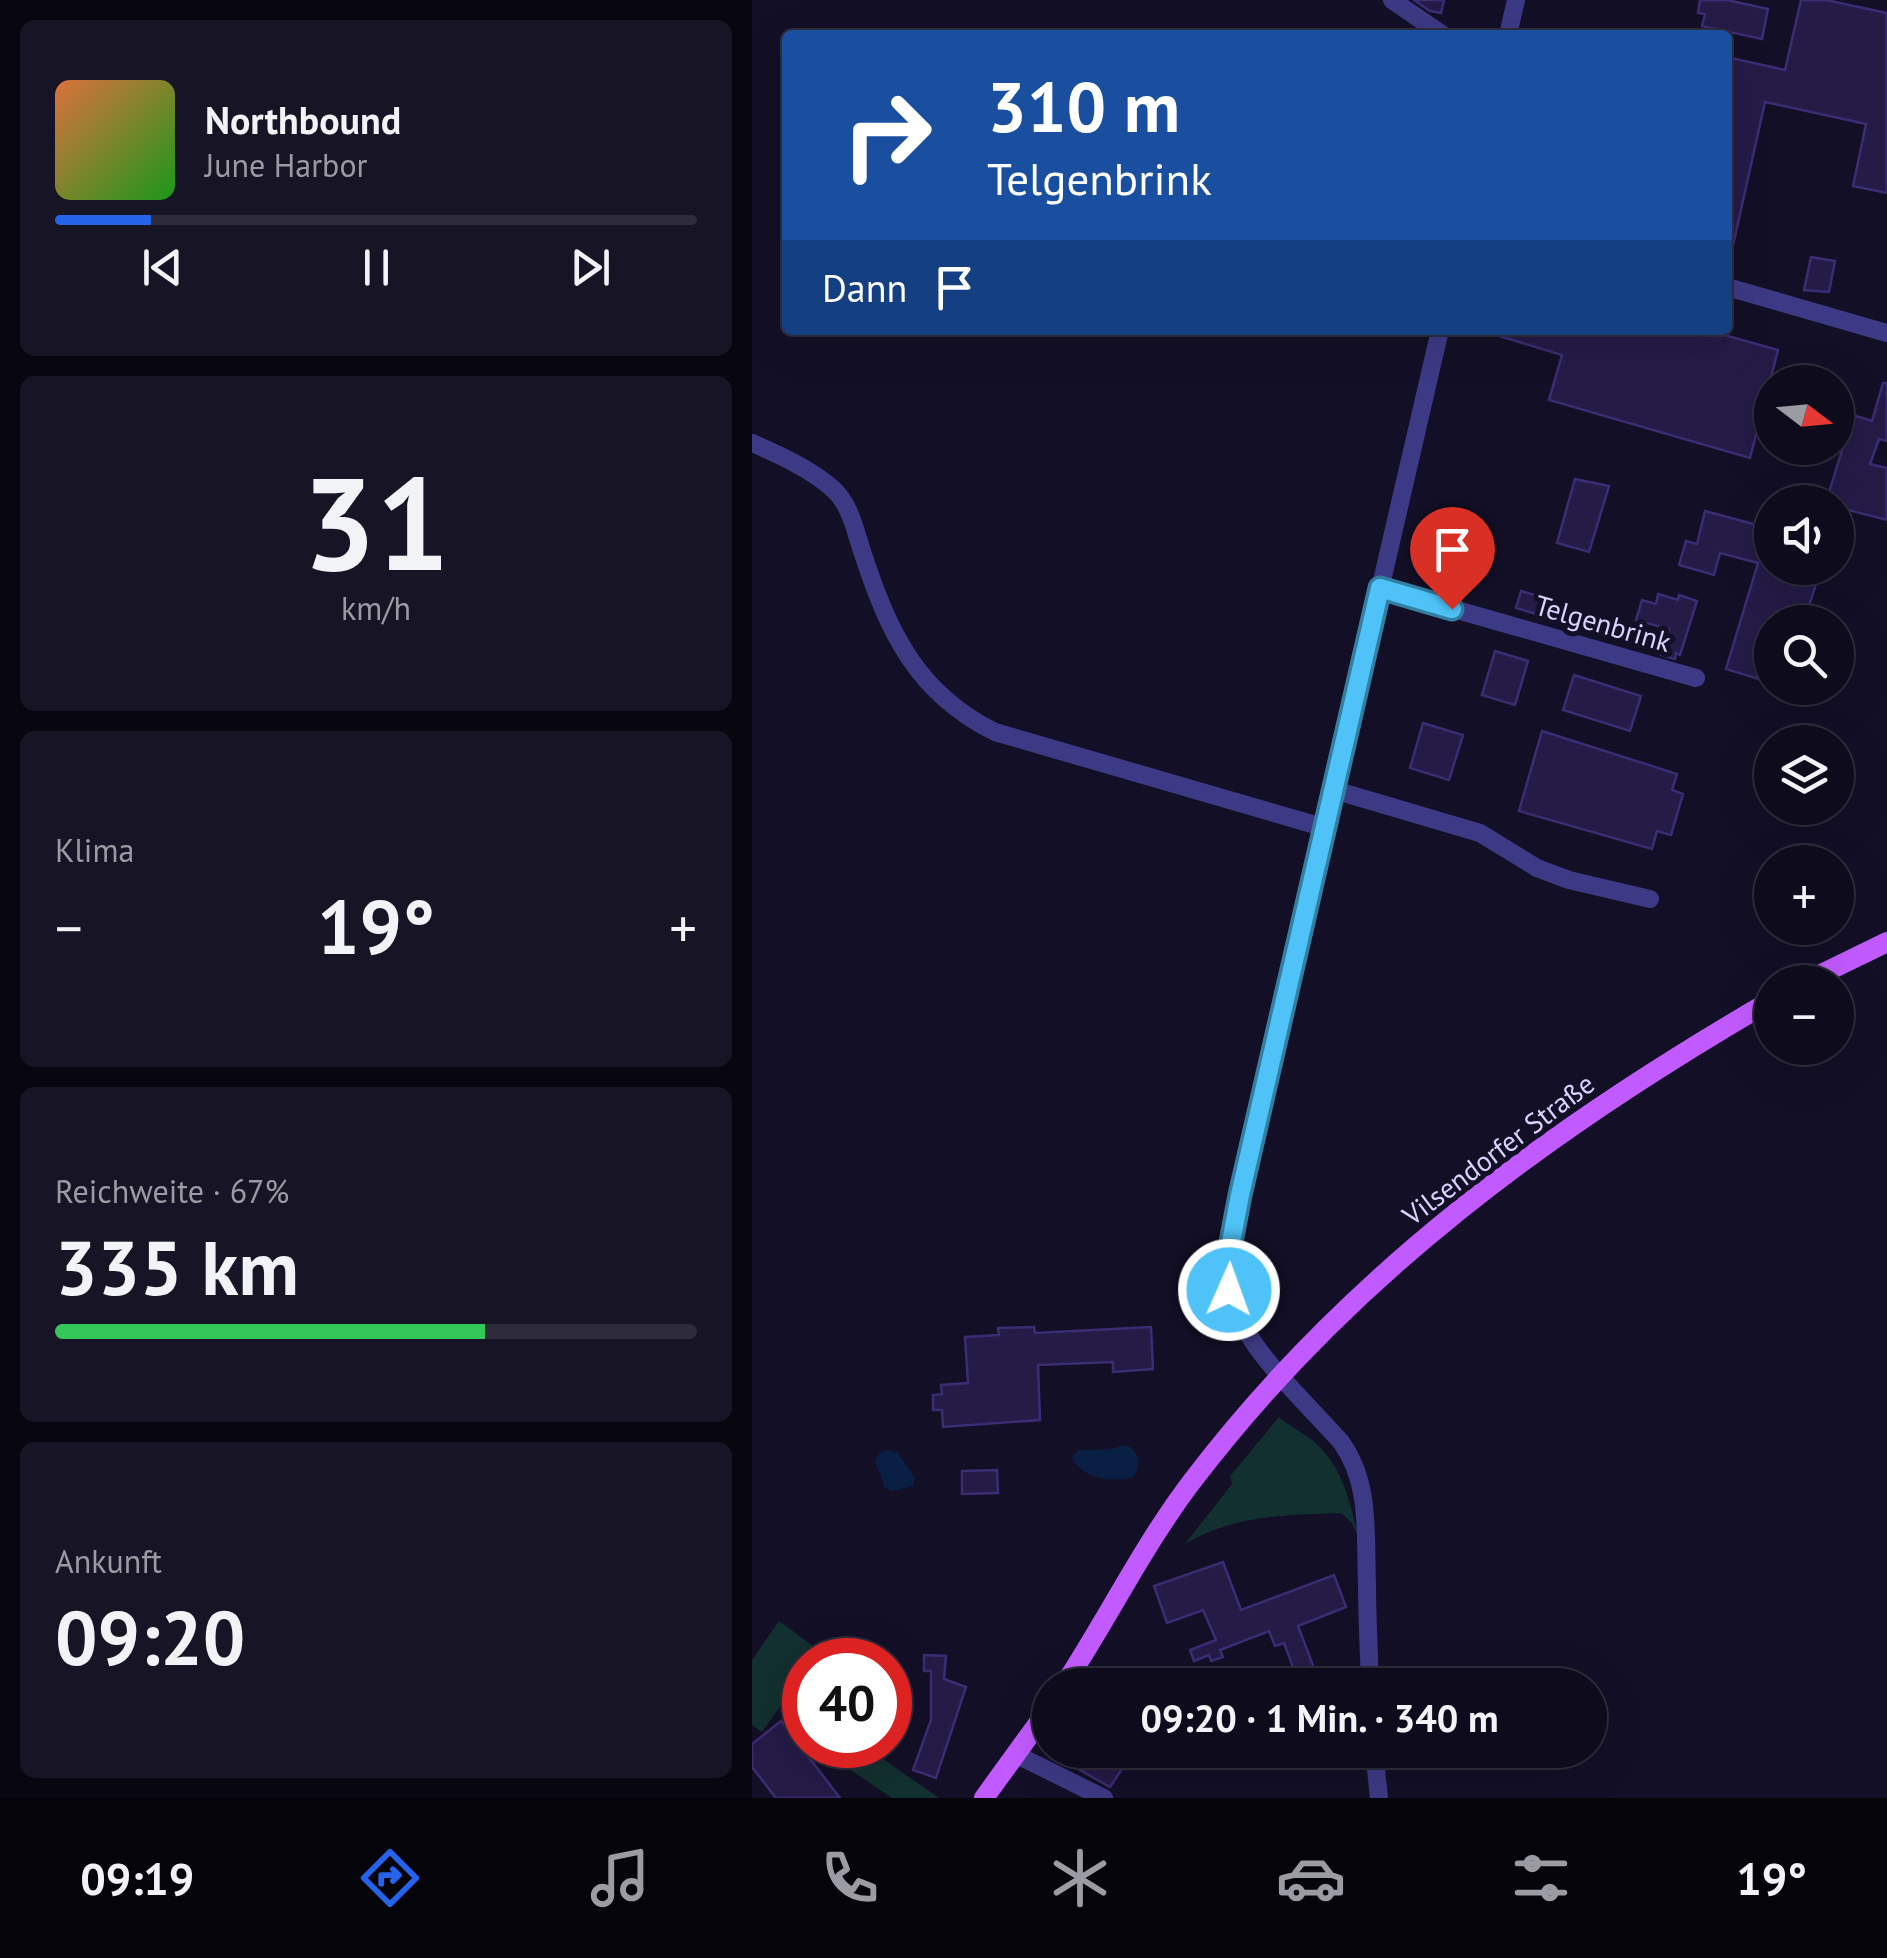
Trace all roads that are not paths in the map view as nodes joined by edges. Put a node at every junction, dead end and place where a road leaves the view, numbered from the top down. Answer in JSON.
{"nodes":[{"id":1,"x":1392,"y":0,"type":"edge"},
{"id":2,"x":1516,"y":0,"type":"edge"},
{"id":3,"x":1436,"y":30,"type":"edge"},
{"id":4,"x":1509,"y":30,"type":"edge"},
{"id":5,"x":1732,"y":288,"type":"edge"},
{"id":6,"x":1886,"y":333,"type":"edge"},
{"id":7,"x":1439,"y":335,"type":"edge"},
{"id":8,"x":752,"y":443,"type":"edge"},
{"id":9,"x":1380,"y":588,"type":"junction"},
{"id":10,"x":1696,"y":678,"type":"dead end"},
{"id":11,"x":1334,"y":790,"type":"junction"},
{"id":12,"x":1326,"y":828,"type":"junction"},
{"id":13,"x":1650,"y":899,"type":"dead end"},
{"id":14,"x":1886,"y":942,"type":"edge"},
{"id":15,"x":1840,"y":965,"type":"edge"},
{"id":16,"x":1754,"y":1010,"type":"edge"},
{"id":17,"x":1282,"y":1375,"type":"junction"},
{"id":18,"x":1075,"y":1668,"type":"edge"},
{"id":19,"x":1370,"y":1668,"type":"edge"},
{"id":20,"x":1032,"y":1732,"type":"edge"},
{"id":21,"x":1016,"y":1755,"type":"junction"},
{"id":22,"x":1376,"y":1768,"type":"edge"},
{"id":23,"x":984,"y":1798,"type":"edge"},
{"id":24,"x":1104,"y":1798,"type":"edge"},
{"id":25,"x":1379,"y":1798,"type":"edge"}],
"edges":[{"from":1,"to":3,"type":"street"},
{"from":2,"to":4,"type":"street"},
{"from":5,"to":6,"type":"street"},
{"from":7,"to":9,"type":"street"},
{"from":8,"to":12,"type":"street"},
{"from":9,"to":10,"type":"street","name":"Telgenbrink"},
{"from":9,"to":11,"type":"street"},
{"from":11,"to":12,"type":"street"},
{"from":11,"to":13,"type":"street"},
{"from":12,"to":17,"type":"street"},
{"from":14,"to":15,"type":"main road"},
{"from":16,"to":17,"type":"main road","name":"Vilsendorfer Straße"},
{"from":17,"to":18,"type":"main road","name":"Vilsendorfer Straße"},
{"from":17,"to":19,"type":"street"},
{"from":20,"to":21,"type":"main road"},
{"from":21,"to":23,"type":"main road"},
{"from":21,"to":24,"type":"street"},
{"from":22,"to":25,"type":"street"}]}
